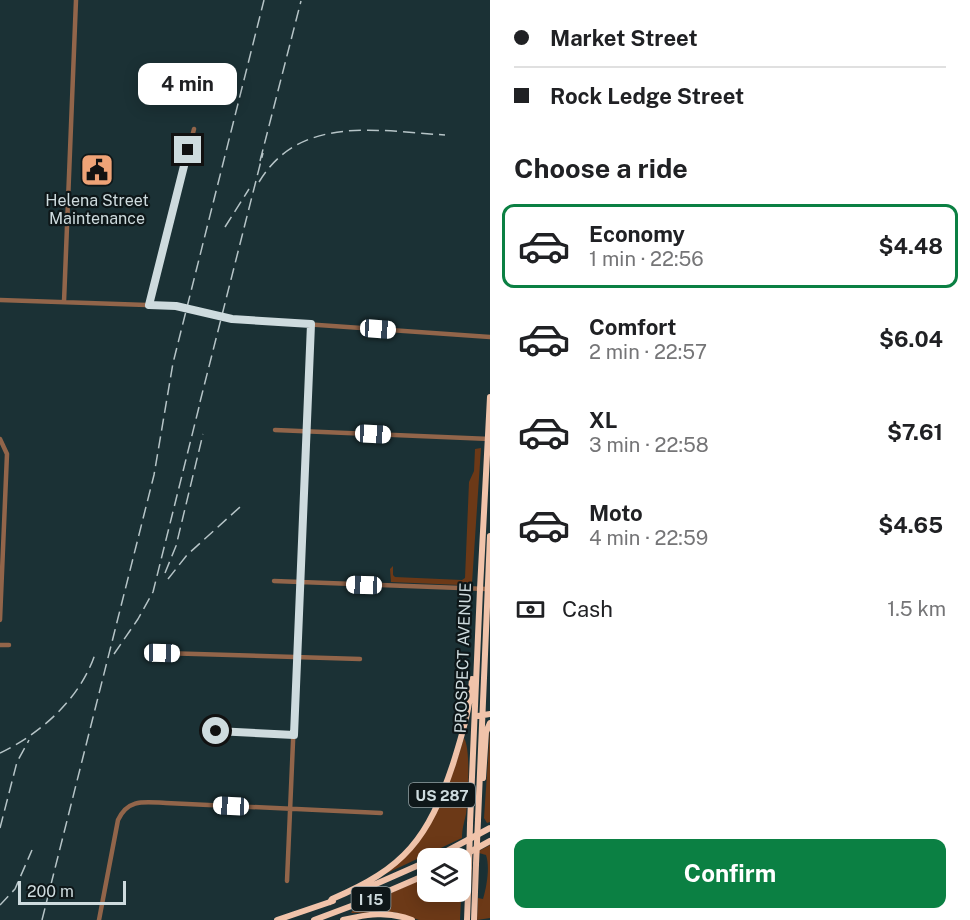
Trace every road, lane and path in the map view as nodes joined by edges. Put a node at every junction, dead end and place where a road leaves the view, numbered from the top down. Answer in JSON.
{"nodes":[{"id":1,"x":76,"y":0,"type":"edge"},
{"id":2,"x":194,"y":129,"type":"dead end"},
{"id":3,"x":0,"y":300,"type":"edge"},
{"id":4,"x":64,"y":302,"type":"junction"},
{"id":5,"x":149,"y":305,"type":"junction"},
{"id":6,"x":311,"y":324,"type":"junction"},
{"id":7,"x":490,"y":337,"type":"edge"},
{"id":8,"x":490,"y":397,"type":"edge"},
{"id":9,"x":275,"y":430,"type":"dead end"},
{"id":10,"x":307,"y":431,"type":"junction"},
{"id":11,"x":0,"y":439,"type":"edge"},
{"id":12,"x":489,"y":439,"type":"edge"},
{"id":13,"x":490,"y":536,"type":"edge"},
{"id":14,"x":274,"y":581,"type":"dead end"},
{"id":15,"x":300,"y":582,"type":"junction"},
{"id":16,"x":483,"y":589,"type":"junction"},
{"id":17,"x":0,"y":620,"type":"edge"},
{"id":18,"x":478,"y":640,"type":"junction"},
{"id":19,"x":0,"y":645,"type":"edge"},
{"id":20,"x":9,"y":645,"type":"dead end"},
{"id":21,"x":162,"y":653,"type":"dead end"},
{"id":22,"x":297,"y":658,"type":"junction"},
{"id":23,"x":360,"y":659,"type":"dead end"},
{"id":24,"x":482,"y":714,"type":"junction"},
{"id":25,"x":490,"y":714,"type":"edge"},
{"id":26,"x":490,"y":723,"type":"edge"},
{"id":27,"x":474,"y":725,"type":"junction"},
{"id":28,"x":216,"y":731,"type":"dead end"},
{"id":29,"x":294,"y":735,"type":"junction"},
{"id":30,"x":478,"y":802,"type":"junction"},
{"id":31,"x":290,"y":809,"type":"junction"},
{"id":32,"x":381,"y":813,"type":"dead end"},
{"id":33,"x":490,"y":828,"type":"edge"},
{"id":34,"x":490,"y":841,"type":"edge"},
{"id":35,"x":453,"y":848,"type":"edge"},
{"id":36,"x":471,"y":851,"type":"edge"},
{"id":37,"x":417,"y":866,"type":"edge"},
{"id":38,"x":417,"y":879,"type":"edge"},
{"id":39,"x":287,"y":881,"type":"dead end"},
{"id":40,"x":330,"y":902,"type":"junction"},
{"id":41,"x":99,"y":920,"type":"edge"},
{"id":42,"x":277,"y":920,"type":"edge"},
{"id":43,"x":314,"y":920,"type":"edge"},
{"id":44,"x":343,"y":920,"type":"edge"},
{"id":45,"x":412,"y":920,"type":"edge"},
{"id":46,"x":467,"y":920,"type":"edge"},
{"id":47,"x":474,"y":920,"type":"edge"}],
"edges":[{"from":1,"to":4,"type":"street"},
{"from":2,"to":5,"type":"street"},
{"from":3,"to":4,"type":"street"},
{"from":4,"to":5,"type":"street"},
{"from":5,"to":6,"type":"street"},
{"from":6,"to":7,"type":"street"},
{"from":6,"to":10,"type":"street"},
{"from":8,"to":12,"type":"highway","name":"PROSPECT AVENUE"},
{"from":9,"to":10,"type":"street"},
{"from":10,"to":12,"type":"street"},
{"from":10,"to":15,"type":"street"},
{"from":11,"to":17,"type":"street"},
{"from":12,"to":16,"type":"highway","name":"PROSPECT AVENUE"},
{"from":13,"to":16,"type":"highway","name":"PROSPECT AVENUE"},
{"from":14,"to":15,"type":"street"},
{"from":15,"to":16,"type":"street"},
{"from":15,"to":22,"type":"street"},
{"from":16,"to":18,"type":"highway","name":"PROSPECT AVENUE"},
{"from":16,"to":24,"type":"highway","name":"PROSPECT AVENUE"},
{"from":18,"to":27,"type":"highway","name":"PROSPECT AVENUE"},
{"from":18,"to":40,"type":"highway","number":"US 287"},
{"from":19,"to":20,"type":"street"},
{"from":21,"to":22,"type":"street"},
{"from":22,"to":23,"type":"street"},
{"from":22,"to":29,"type":"street"},
{"from":24,"to":25,"type":"highway"},
{"from":24,"to":27,"type":"highway"},
{"from":24,"to":30,"type":"highway","name":"PROSPECT AVENUE"},
{"from":26,"to":30,"type":"highway"},
{"from":27,"to":46,"type":"highway","name":"PROSPECT AVENUE","bridge":true},
{"from":28,"to":29,"type":"street"},
{"from":29,"to":31,"type":"street"},
{"from":30,"to":47,"type":"highway","name":"PROSPECT AVENUE","bridge":true},
{"from":31,"to":32,"type":"street"},
{"from":31,"to":39,"type":"street"},
{"from":31,"to":41,"type":"street"},
{"from":33,"to":35,"type":"highway"},
{"from":34,"to":36,"type":"highway"},
{"from":37,"to":40,"type":"highway","number":"I 15"},
{"from":38,"to":43,"type":"highway","number":"I 15"},
{"from":40,"to":42,"type":"highway","number":"I 15"},
{"from":44,"to":45,"type":"highway"}]}
